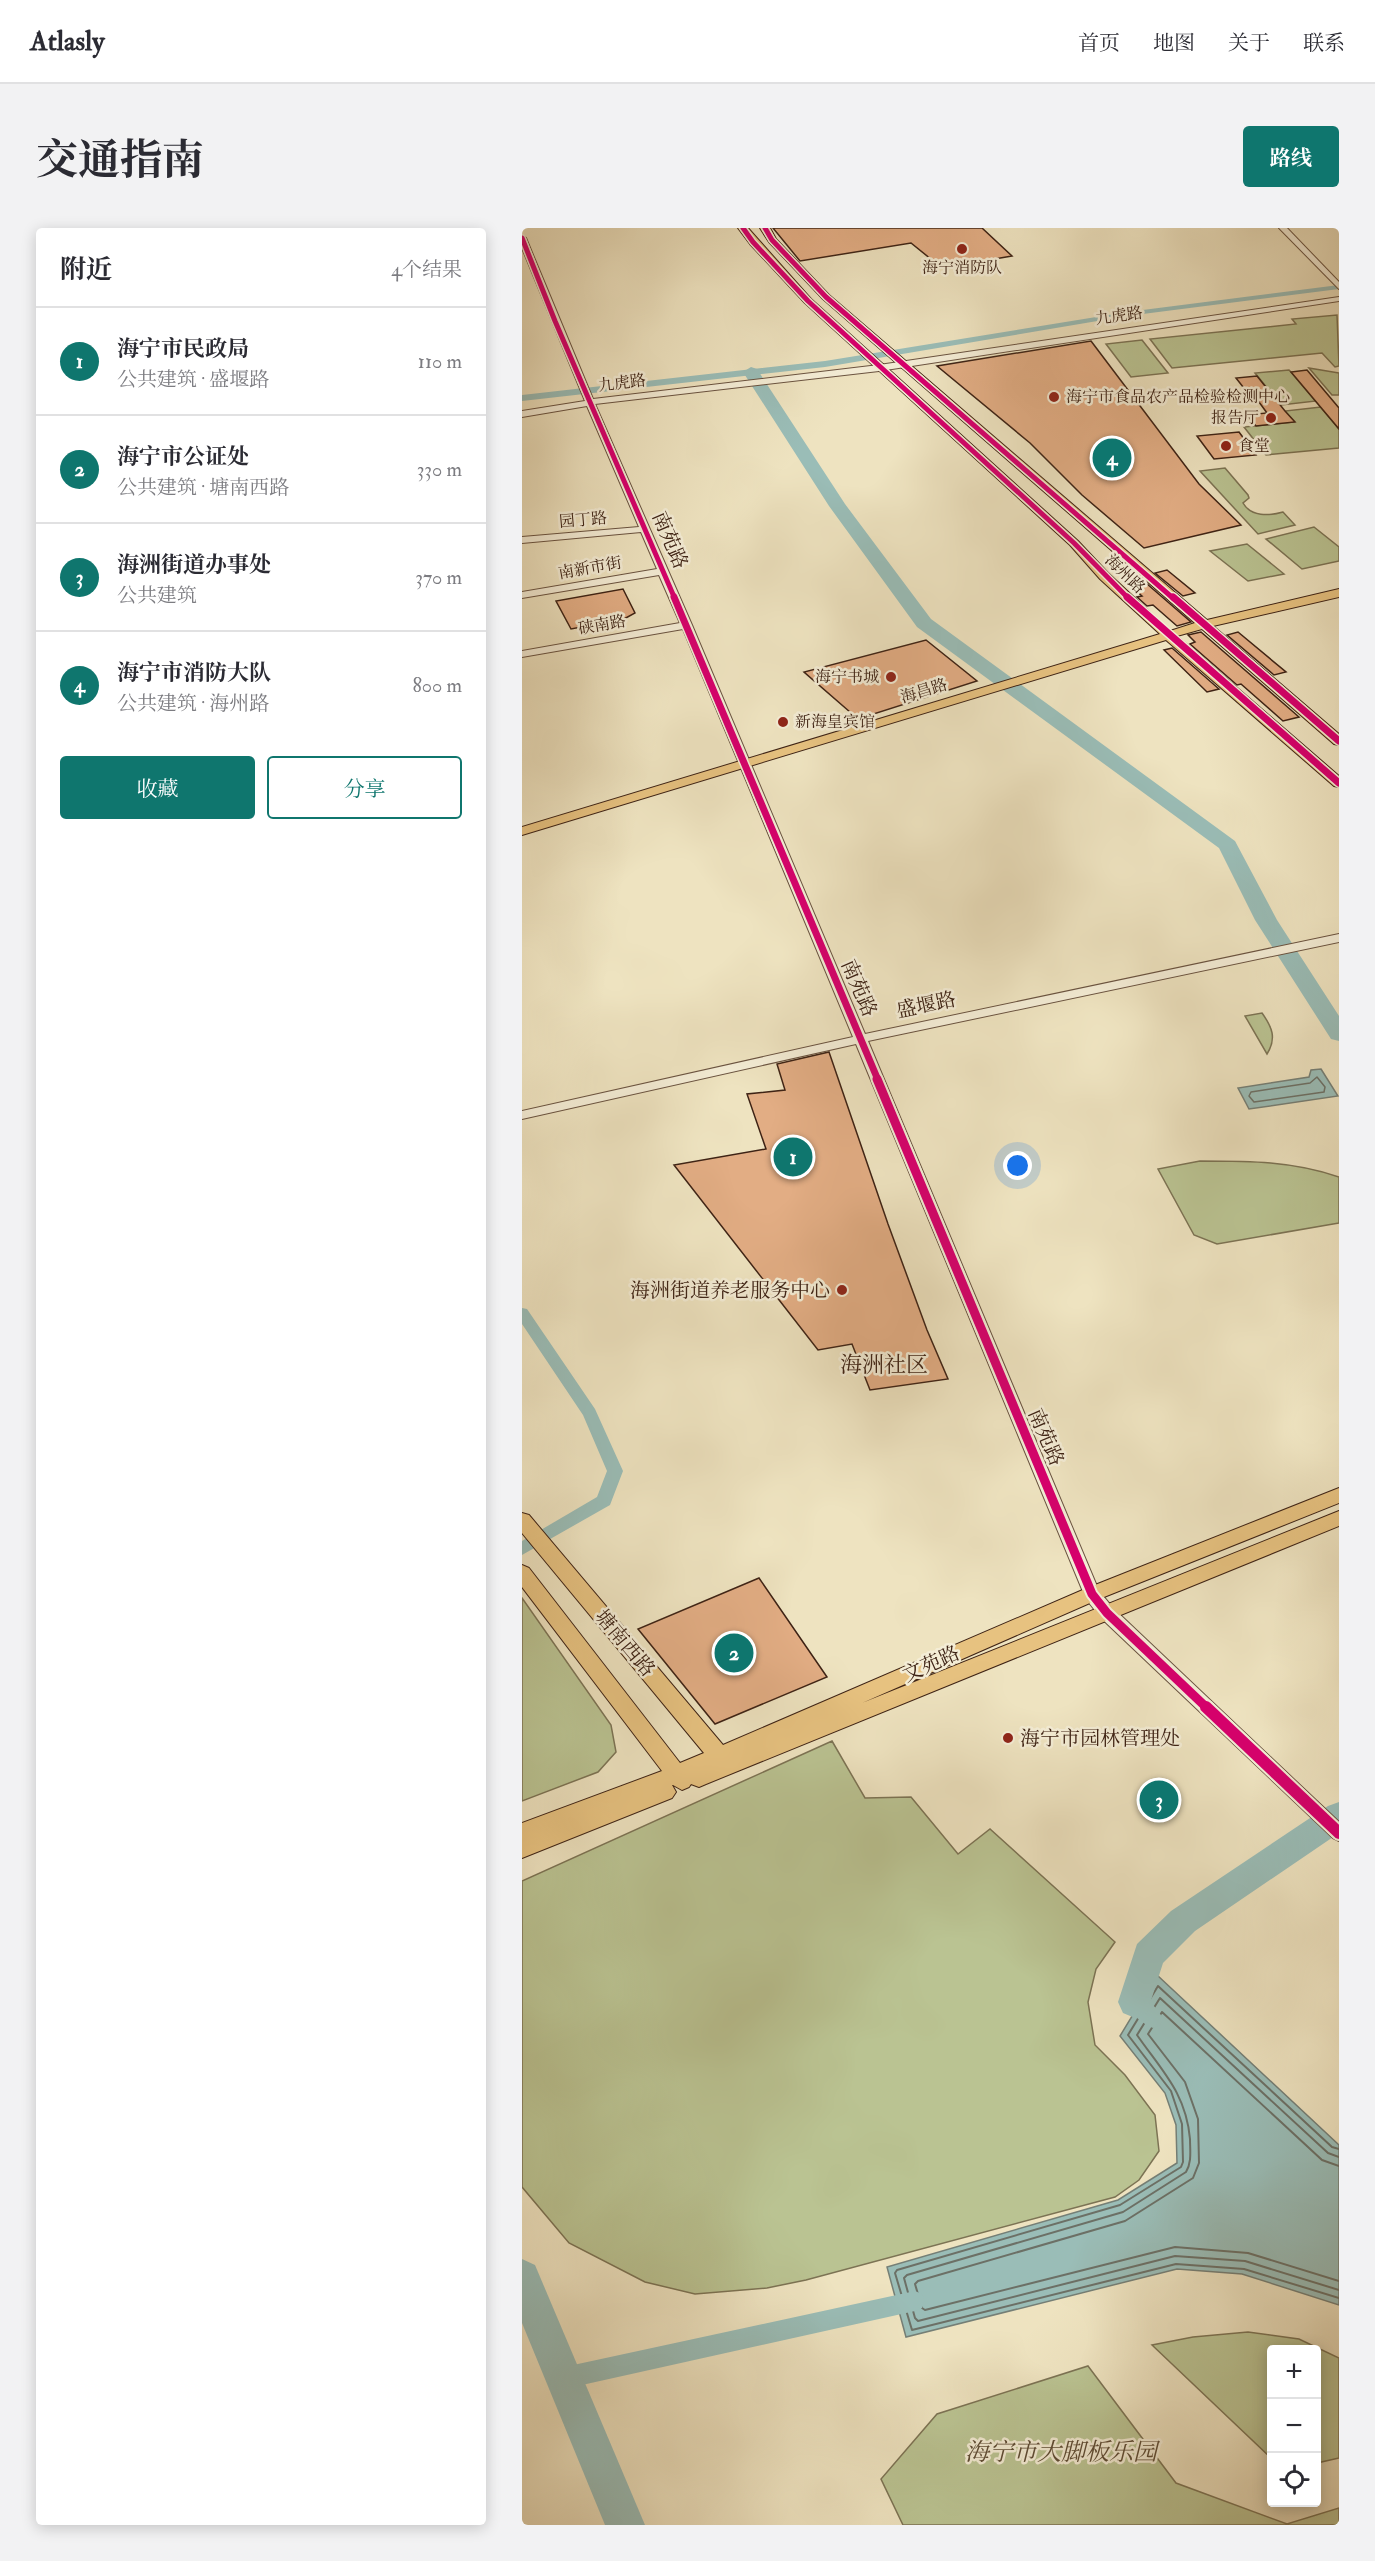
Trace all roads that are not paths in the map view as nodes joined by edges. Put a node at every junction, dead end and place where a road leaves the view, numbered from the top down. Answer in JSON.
{"nodes":[{"id":1,"x":743,"y":228,"type":"edge"},
{"id":2,"x":765,"y":228,"type":"edge"},
{"id":3,"x":1283,"y":228,"type":"edge"},
{"id":4,"x":522,"y":238,"type":"edge"},
{"id":5,"x":1339,"y":287,"type":"edge"},
{"id":6,"x":1339,"y":299,"type":"edge"},
{"id":7,"x":901,"y":362,"type":"junction"},
{"id":8,"x":877,"y":366,"type":"junction"},
{"id":9,"x":591,"y":400,"type":"junction"},
{"id":10,"x":522,"y":414,"type":"edge"},
{"id":11,"x":646,"y":529,"type":"junction"},
{"id":12,"x":522,"y":540,"type":"edge"},
{"id":13,"x":664,"y":571,"type":"junction"},
{"id":14,"x":1339,"y":593,"type":"edge"},
{"id":15,"x":522,"y":595,"type":"edge"},
{"id":16,"x":1339,"y":603,"type":"edge"},
{"id":17,"x":687,"y":625,"type":"junction"},
{"id":18,"x":1209,"y":628,"type":"junction"},
{"id":19,"x":1173,"y":639,"type":"junction"},
{"id":20,"x":522,"y":654,"type":"edge"},
{"id":21,"x":1339,"y":741,"type":"edge"},
{"id":22,"x":747,"y":767,"type":"junction"},
{"id":23,"x":1339,"y":783,"type":"edge"},
{"id":24,"x":522,"y":831,"type":"edge"},
{"id":25,"x":522,"y":841,"type":"edge"},
{"id":26,"x":1339,"y":938,"type":"edge"},
{"id":27,"x":861,"y":1039,"type":"junction"},
{"id":28,"x":522,"y":1115,"type":"edge"},
{"id":29,"x":1339,"y":1495,"type":"edge"},
{"id":30,"x":1339,"y":1518,"type":"edge"},
{"id":31,"x":522,"y":1520,"type":"edge"},
{"id":32,"x":524,"y":1576,"type":"edge"},
{"id":33,"x":1092,"y":1594,"type":"junction"},
{"id":34,"x":1107,"y":1613,"type":"junction"},
{"id":35,"x":724,"y":1761,"type":"junction"},
{"id":36,"x":680,"y":1779,"type":"junction"},
{"id":37,"x":522,"y":1832,"type":"edge"},
{"id":38,"x":1339,"y":1833,"type":"edge"},
{"id":39,"x":522,"y":1849,"type":"edge"}],
"edges":[{"from":1,"to":8,"type":"main road","name":"海州路"},
{"from":2,"to":7,"type":"main road","name":"海州路"},
{"from":3,"to":5,"type":"street"},
{"from":4,"to":9,"type":"street","name":"南苑路"},
{"from":6,"to":7,"type":"street","name":"九虎路"},
{"from":7,"to":8,"type":"street","name":"九虎路"},
{"from":7,"to":18,"type":"main road","name":"海州路"},
{"from":8,"to":9,"type":"street","name":"九虎路"},
{"from":8,"to":19,"type":"main road","name":"海州路"},
{"from":9,"to":10,"type":"street","name":"九虎路"},
{"from":9,"to":11,"type":"street","name":"南苑路"},
{"from":11,"to":12,"type":"street","name":"园丁路"},
{"from":11,"to":13,"type":"street","name":"南苑路"},
{"from":13,"to":15,"type":"street","name":"南新市街"},
{"from":13,"to":17,"type":"street","name":"南苑路"},
{"from":14,"to":18,"type":"main road","name":"海昌路"},
{"from":16,"to":18,"type":"main road","name":"海昌路"},
{"from":17,"to":20,"type":"street","name":"硖南路"},
{"from":17,"to":22,"type":"street","name":"南苑路"},
{"from":18,"to":19,"type":"main road","name":"海昌路"},
{"from":18,"to":21,"type":"main road","name":"海州路"},
{"from":19,"to":22,"type":"main road","name":"海昌路"},
{"from":19,"to":23,"type":"main road","name":"海州路"},
{"from":22,"to":24,"type":"main road","name":"海昌路"},
{"from":22,"to":25,"type":"main road","name":"海昌路"},
{"from":22,"to":27,"type":"street","name":"南苑路"},
{"from":26,"to":27,"type":"street","name":"盛堰路"},
{"from":27,"to":28,"type":"street","name":"盛堰路"},
{"from":27,"to":33,"type":"street","name":"南苑路"},
{"from":29,"to":33,"type":"main road","name":"文苑路"},
{"from":30,"to":34,"type":"main road","name":"文苑路"},
{"from":31,"to":35,"type":"main road","name":"塘南西路"},
{"from":32,"to":36,"type":"main road","name":"塘南西路"},
{"from":33,"to":34,"type":"street","name":"南苑路"},
{"from":33,"to":35,"type":"main road","name":"文苑路"},
{"from":34,"to":35,"type":"main road","name":"文苑路"},
{"from":34,"to":38,"type":"street","name":"南苑路"},
{"from":35,"to":36,"type":"main road","name":"文苑路"},
{"from":36,"to":37,"type":"main road","name":"文苑路"},
{"from":36,"to":39,"type":"main road","name":"文苑路"}]}
